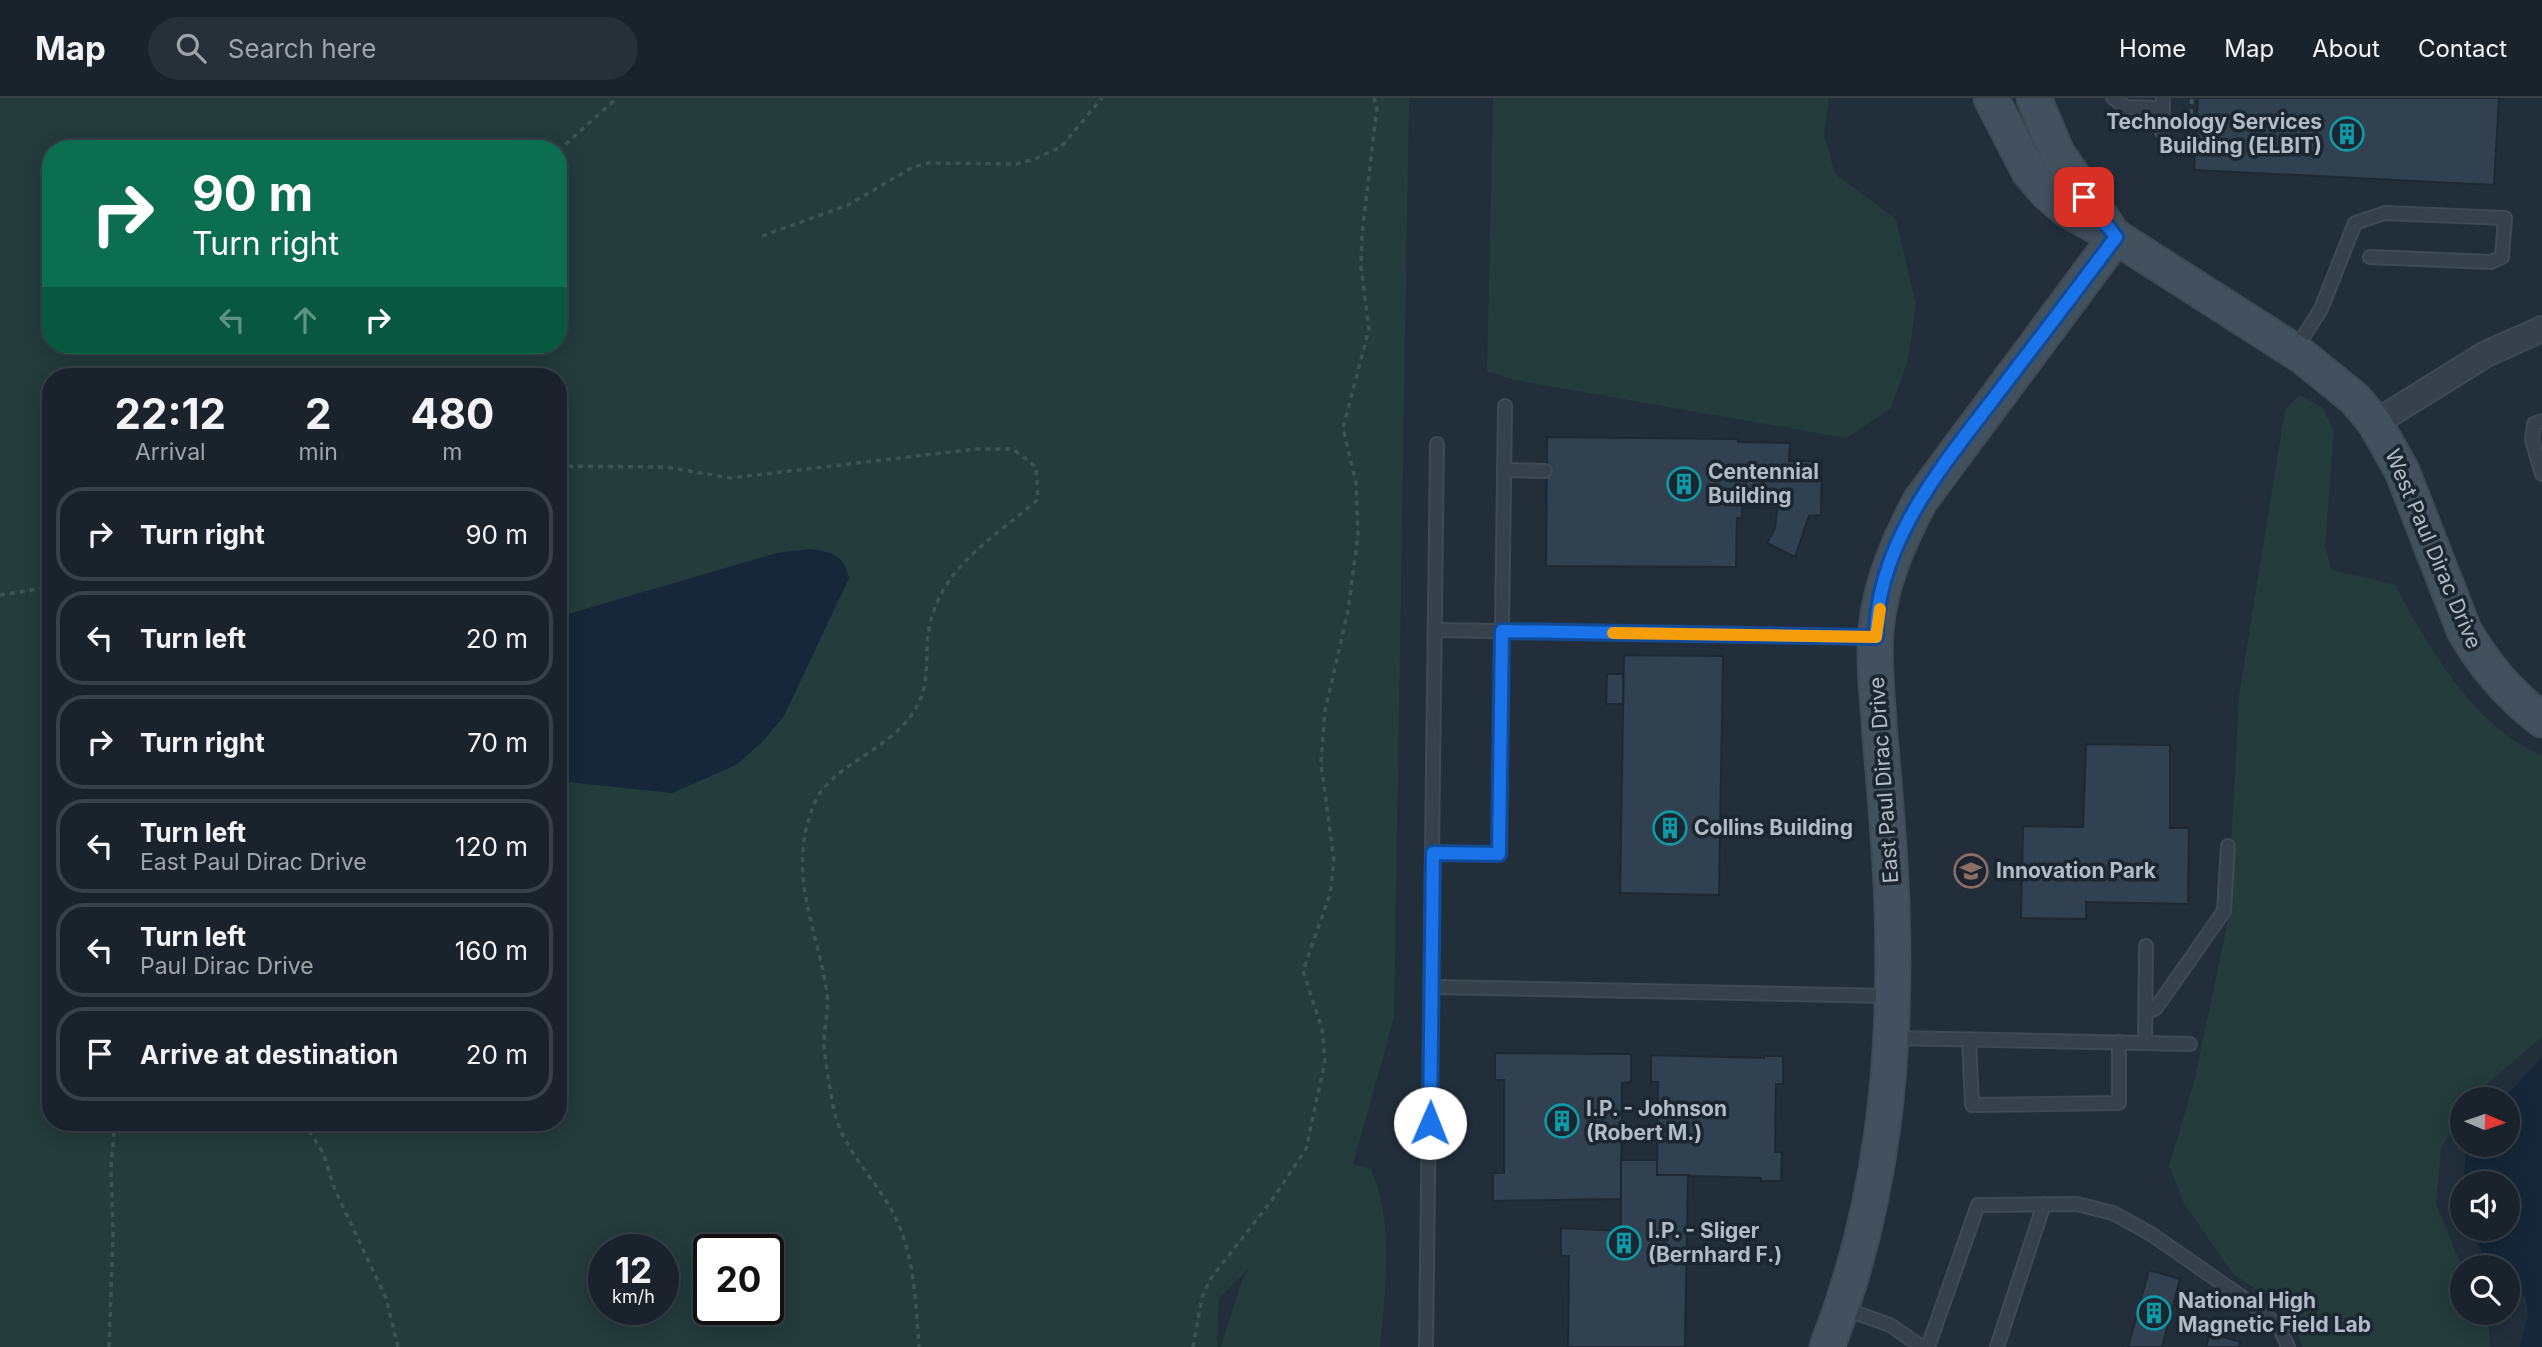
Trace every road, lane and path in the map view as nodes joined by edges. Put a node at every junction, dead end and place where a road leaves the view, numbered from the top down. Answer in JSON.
{"nodes":[{"id":1,"x":617,"y":98,"type":"edge"},
{"id":2,"x":1102,"y":98,"type":"edge"},
{"id":3,"x":1374,"y":98,"type":"edge"},
{"id":4,"x":1992,"y":98,"type":"edge"},
{"id":5,"x":2034,"y":98,"type":"edge"},
{"id":6,"x":2113,"y":98,"type":"edge"},
{"id":7,"x":2192,"y":98,"type":"edge"},
{"id":8,"x":2163,"y":103,"type":"edge"},
{"id":9,"x":2191,"y":114,"type":"dead end"},
{"id":10,"x":2162,"y":132,"type":"dead end"},
{"id":11,"x":567,"y":143,"type":"edge"},
{"id":12,"x":762,"y":236,"type":"dead end"},
{"id":13,"x":2116,"y":237,"type":"junction"},
{"id":14,"x":2370,"y":257,"type":"dead end"},
{"id":15,"x":2542,"y":329,"type":"edge"},
{"id":16,"x":2294,"y":351,"type":"junction"},
{"id":17,"x":1505,"y":406,"type":"dead end"},
{"id":18,"x":2542,"y":421,"type":"edge"},
{"id":19,"x":2375,"y":423,"type":"junction"},
{"id":20,"x":1437,"y":444,"type":"dead end"},
{"id":21,"x":567,"y":467,"type":"edge"},
{"id":22,"x":1504,"y":470,"type":"junction"},
{"id":23,"x":1545,"y":471,"type":"dead end"},
{"id":24,"x":2542,"y":474,"type":"edge"},
{"id":25,"x":42,"y":588,"type":"edge"},
{"id":26,"x":0,"y":595,"type":"edge"},
{"id":27,"x":1435,"y":630,"type":"junction"},
{"id":28,"x":1502,"y":631,"type":"junction"},
{"id":29,"x":1876,"y":637,"type":"junction"},
{"id":30,"x":2542,"y":720,"type":"edge"},
{"id":31,"x":2228,"y":846,"type":"dead end"},
{"id":32,"x":1433,"y":853,"type":"junction"},
{"id":33,"x":2146,"y":946,"type":"dead end"},
{"id":34,"x":1432,"y":987,"type":"junction"},
{"id":35,"x":1892,"y":996,"type":"junction"},
{"id":36,"x":2146,"y":1013,"type":"junction"},
{"id":37,"x":1891,"y":1038,"type":"junction"},
{"id":38,"x":1969,"y":1040,"type":"junction"},
{"id":39,"x":2119,"y":1042,"type":"junction"},
{"id":40,"x":2145,"y":1043,"type":"junction"},
{"id":41,"x":2190,"y":1044,"type":"dead end"},
{"id":42,"x":114,"y":1131,"type":"edge"},
{"id":43,"x":310,"y":1131,"type":"edge"},
{"id":44,"x":2044,"y":1204,"type":"junction"},
{"id":45,"x":1842,"y":1308,"type":"junction"},
{"id":46,"x":109,"y":1347,"type":"edge"},
{"id":47,"x":398,"y":1347,"type":"edge"},
{"id":48,"x":919,"y":1347,"type":"edge"},
{"id":49,"x":1193,"y":1347,"type":"edge"},
{"id":50,"x":1426,"y":1347,"type":"edge"},
{"id":51,"x":1827,"y":1347,"type":"edge"},
{"id":52,"x":1922,"y":1347,"type":"edge"},
{"id":53,"x":1928,"y":1347,"type":"edge"},
{"id":54,"x":1997,"y":1347,"type":"edge"},
{"id":55,"x":2288,"y":1347,"type":"edge"}],
"edges":[{"from":1,"to":11,"type":"path"},
{"from":2,"to":12,"type":"path"},
{"from":3,"to":49,"type":"path"},
{"from":4,"to":13,"type":"street","name":"West Paul Dirac Drive"},
{"from":5,"to":13,"type":"street"},
{"from":6,"to":8,"type":"lane"},
{"from":7,"to":9,"type":"path"},
{"from":8,"to":10,"type":"lane"},
{"from":13,"to":16,"type":"street","name":"West Paul Dirac Drive"},
{"from":13,"to":29,"type":"street","name":"East Paul Dirac Drive"},
{"from":14,"to":16,"type":"lane"},
{"from":15,"to":19,"type":"street"},
{"from":16,"to":19,"type":"street","name":"West Paul Dirac Drive"},
{"from":17,"to":22,"type":"lane"},
{"from":18,"to":24,"type":"lane"},
{"from":19,"to":30,"type":"street","name":"West Paul Dirac Drive"},
{"from":20,"to":27,"type":"lane"},
{"from":21,"to":48,"type":"path"},
{"from":22,"to":23,"type":"lane"},
{"from":22,"to":28,"type":"lane"},
{"from":25,"to":26,"type":"path"},
{"from":27,"to":28,"type":"lane"},
{"from":27,"to":32,"type":"lane"},
{"from":28,"to":29,"type":"lane"},
{"from":28,"to":32,"type":"lane"},
{"from":29,"to":35,"type":"street","name":"East Paul Dirac Drive"},
{"from":31,"to":36,"type":"lane"},
{"from":32,"to":34,"type":"lane"},
{"from":33,"to":36,"type":"lane"},
{"from":34,"to":35,"type":"lane"},
{"from":34,"to":50,"type":"lane"},
{"from":35,"to":37,"type":"street","name":"East Paul Dirac Drive"},
{"from":36,"to":40,"type":"lane"},
{"from":37,"to":38,"type":"lane"},
{"from":37,"to":45,"type":"street","name":"East Paul Dirac Drive"},
{"from":38,"to":39,"type":"lane"},
{"from":38,"to":39,"type":"lane"},
{"from":39,"to":40,"type":"lane"},
{"from":40,"to":41,"type":"lane"},
{"from":42,"to":46,"type":"path"},
{"from":43,"to":47,"type":"path"},
{"from":44,"to":53,"type":"lane"},
{"from":44,"to":54,"type":"lane"},
{"from":44,"to":55,"type":"lane"},
{"from":45,"to":51,"type":"street","name":"East Paul Dirac Drive"},
{"from":45,"to":52,"type":"lane"}]}
